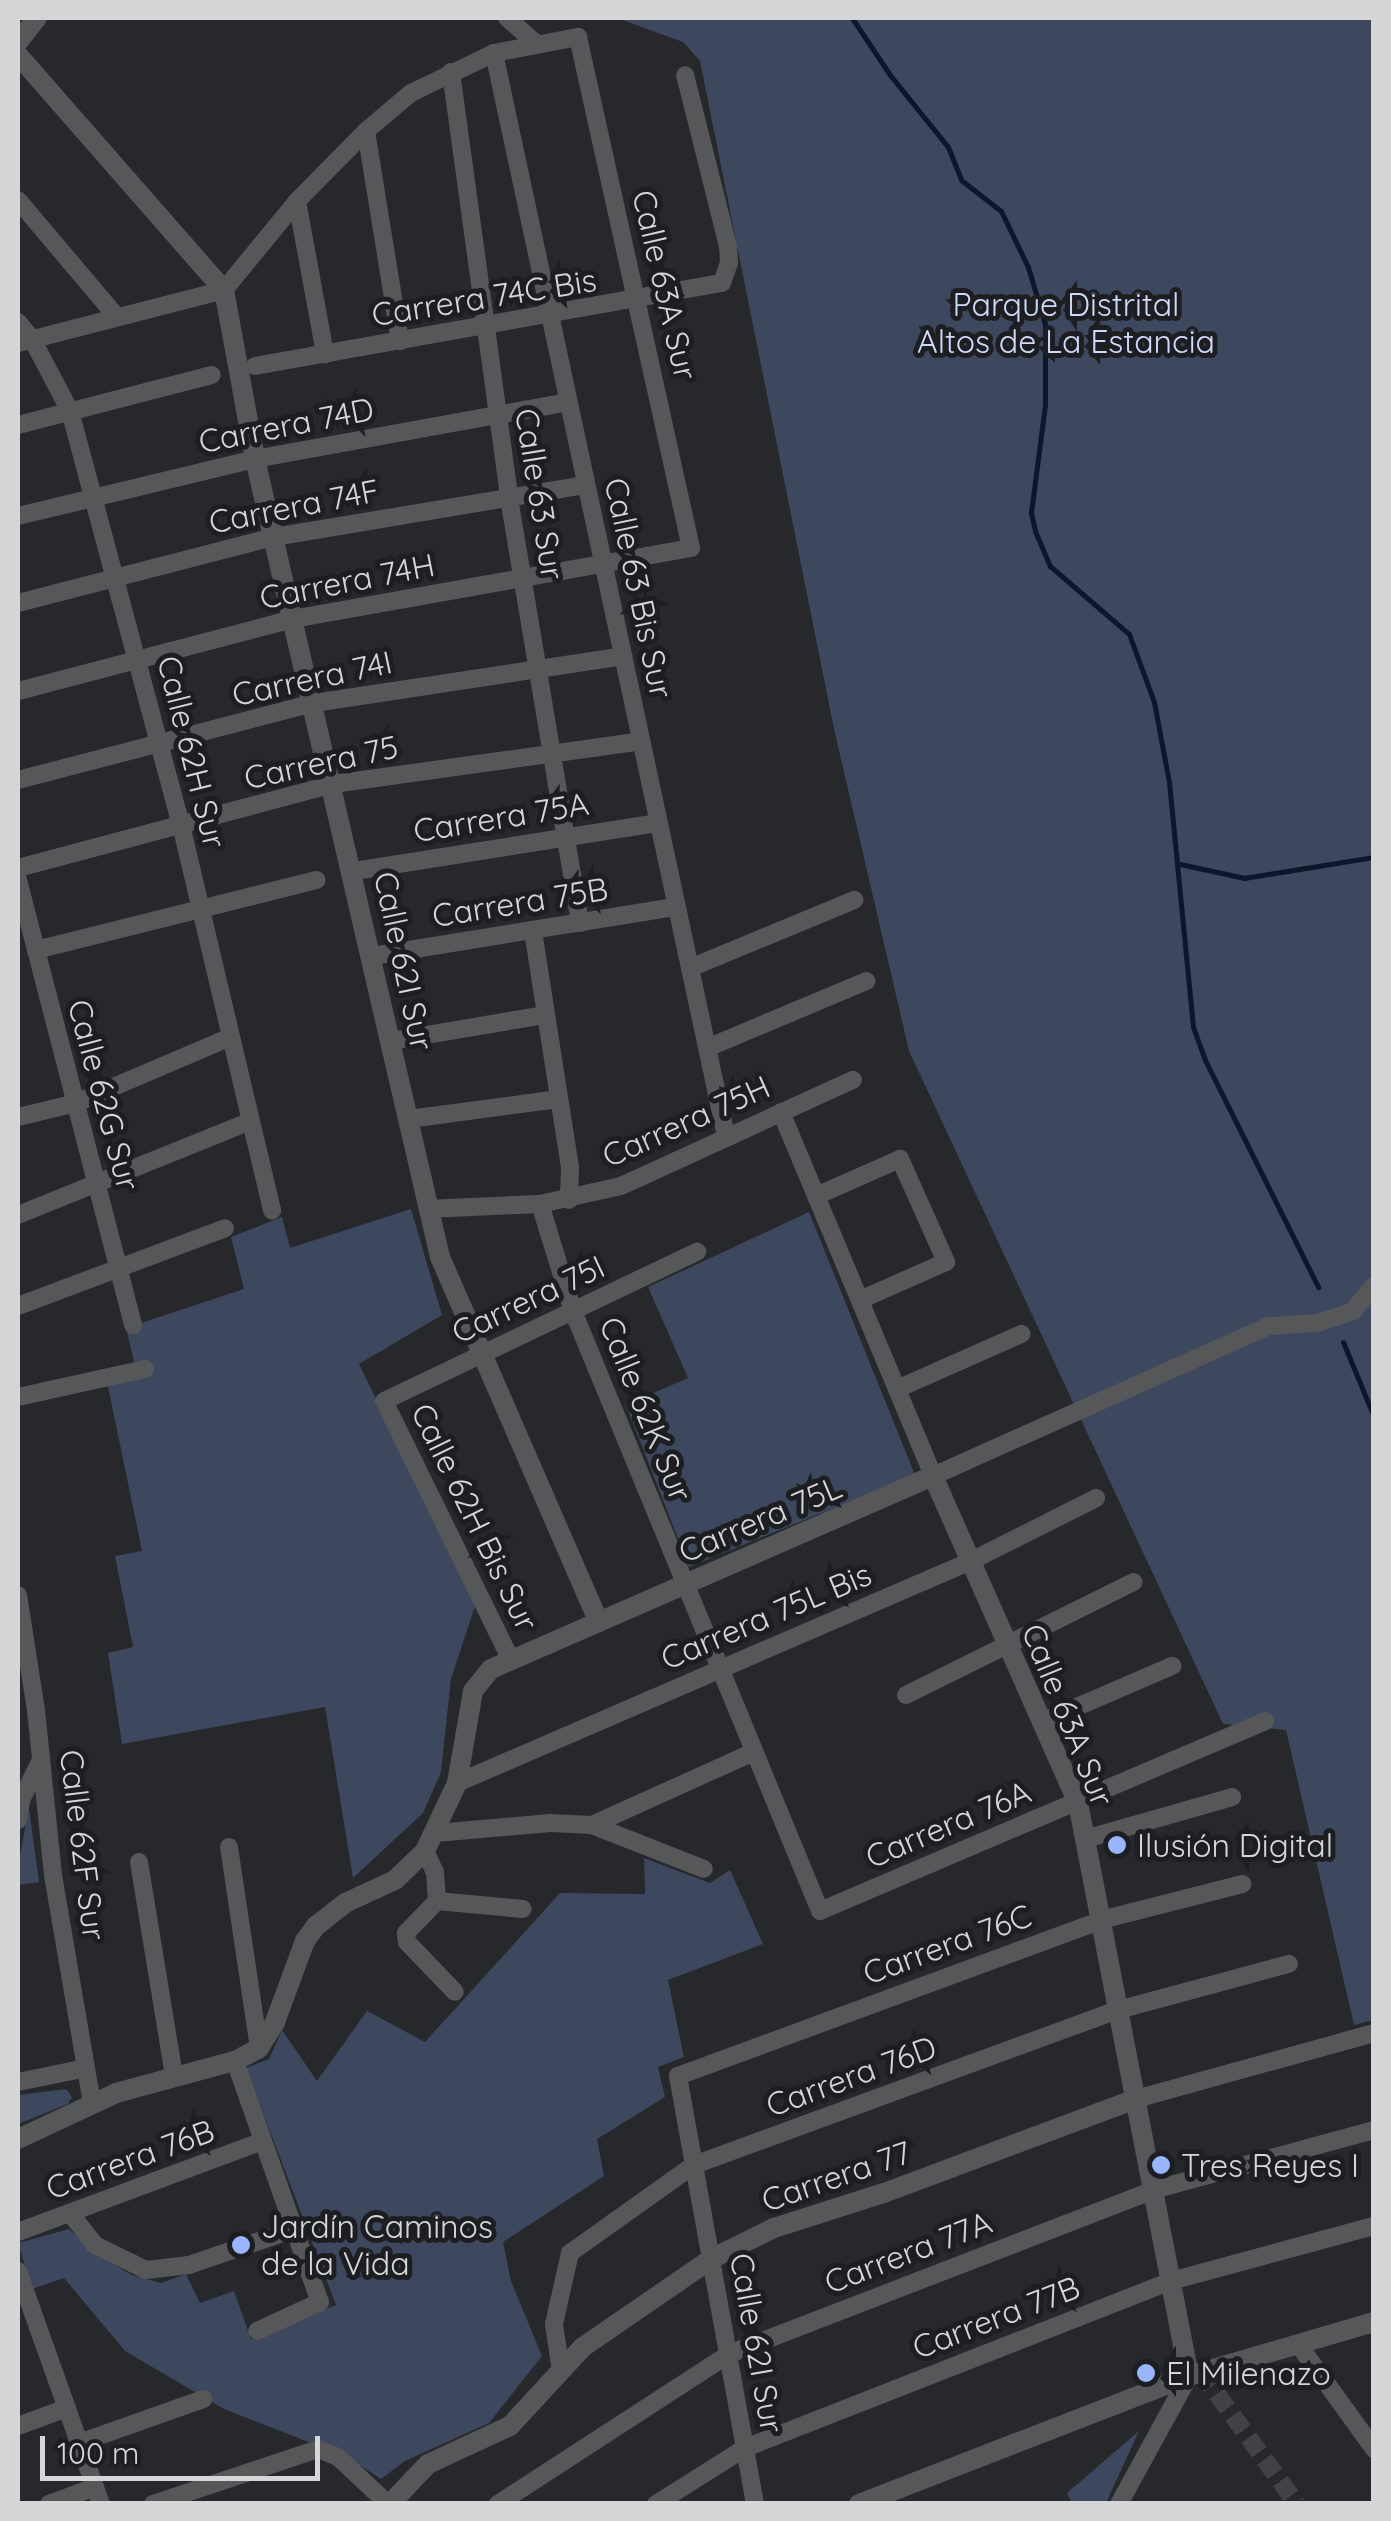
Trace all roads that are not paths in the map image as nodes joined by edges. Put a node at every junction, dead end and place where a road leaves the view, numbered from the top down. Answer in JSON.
{"nodes":[{"id":1,"x":37,"y":18,"type":"edge"},
{"id":2,"x":508,"y":18,"type":"edge"},
{"id":3,"x":18,"y":42,"type":"edge"},
{"id":4,"x":536,"y":42,"type":"junction"},
{"id":5,"x":494,"y":53,"type":"junction"},
{"id":6,"x":18,"y":54,"type":"edge"},
{"id":7,"x":451,"y":72,"type":"junction"},
{"id":8,"x":685,"y":75,"type":"dead end"},
{"id":9,"x":366,"y":131,"type":"junction"},
{"id":10,"x":18,"y":200,"type":"edge"},
{"id":11,"x":296,"y":201,"type":"junction"},
{"id":12,"x":224,"y":290,"type":"junction"},
{"id":13,"x":640,"y":301,"type":"junction"},
{"id":14,"x":553,"y":315,"type":"junction"},
{"id":15,"x":117,"y":317,"type":"junction"},
{"id":16,"x":18,"y":322,"type":"edge"},
{"id":17,"x":484,"y":327,"type":"junction"},
{"id":18,"x":25,"y":340,"type":"edge"},
{"id":19,"x":400,"y":340,"type":"junction"},
{"id":20,"x":325,"y":354,"type":"junction"},
{"id":21,"x":255,"y":366,"type":"dead end"},
{"id":22,"x":212,"y":376,"type":"dead end"},
{"id":23,"x":568,"y":402,"type":"junction"},
{"id":24,"x":70,"y":410,"type":"junction"},
{"id":25,"x":498,"y":417,"type":"junction"},
{"id":26,"x":18,"y":425,"type":"edge"},
{"id":27,"x":255,"y":458,"type":"junction"},
{"id":28,"x":586,"y":485,"type":"junction"},
{"id":29,"x":94,"y":496,"type":"junction"},
{"id":30,"x":509,"y":498,"type":"junction"},
{"id":31,"x":18,"y":516,"type":"edge"},
{"id":32,"x":274,"y":537,"type":"junction"},
{"id":33,"x":691,"y":548,"type":"joint"},
{"id":34,"x":604,"y":565,"type":"junction"},
{"id":35,"x":116,"y":578,"type":"junction"},
{"id":36,"x":522,"y":579,"type":"junction"},
{"id":37,"x":18,"y":603,"type":"edge"},
{"id":38,"x":294,"y":619,"type":"junction"},
{"id":39,"x":623,"y":656,"type":"junction"},
{"id":40,"x":138,"y":660,"type":"junction"},
{"id":41,"x":538,"y":669,"type":"junction"},
{"id":42,"x":18,"y":691,"type":"edge"},
{"id":43,"x":314,"y":703,"type":"junction"},
{"id":44,"x":641,"y":741,"type":"junction"},
{"id":45,"x":160,"y":743,"type":"junction"},
{"id":46,"x":552,"y":753,"type":"junction"},
{"id":47,"x":18,"y":780,"type":"edge"},
{"id":48,"x":333,"y":784,"type":"junction"},
{"id":49,"x":658,"y":822,"type":"junction"},
{"id":50,"x":181,"y":824,"type":"junction"},
{"id":51,"x":566,"y":837,"type":"junction"},
{"id":52,"x":18,"y":868,"type":"edge"},
{"id":53,"x":354,"y":871,"type":"junction"},
{"id":54,"x":18,"y":880,"type":"edge"},
{"id":55,"x":316,"y":880,"type":"dead end"},
{"id":56,"x":854,"y":900,"type":"dead end"},
{"id":57,"x":676,"y":908,"type":"junction"},
{"id":58,"x":201,"y":909,"type":"junction"},
{"id":59,"x":580,"y":923,"type":"junction"},
{"id":60,"x":533,"y":931,"type":"junction"},
{"id":61,"x":36,"y":950,"type":"junction"},
{"id":62,"x":372,"y":956,"type":"junction"},
{"id":63,"x":690,"y":968,"type":"junction"},
{"id":64,"x":866,"y":982,"type":"dead end"},
{"id":65,"x":544,"y":1015,"type":"junction"},
{"id":66,"x":231,"y":1038,"type":"junction"},
{"id":67,"x":391,"y":1040,"type":"junction"},
{"id":68,"x":707,"y":1048,"type":"junction"},
{"id":69,"x":853,"y":1080,"type":"dead end"},
{"id":70,"x":560,"y":1099,"type":"junction"},
{"id":71,"x":76,"y":1103,"type":"junction"},
{"id":72,"x":780,"y":1112,"type":"junction"},
{"id":73,"x":18,"y":1117,"type":"edge"},
{"id":74,"x":408,"y":1119,"type":"junction"},
{"id":75,"x":251,"y":1121,"type":"junction"},
{"id":76,"x":726,"y":1136,"type":"junction"},
{"id":77,"x":96,"y":1184,"type":"junction"},
{"id":78,"x":816,"y":1196,"type":"junction"},
{"id":79,"x":569,"y":1200,"type":"junction"},
{"id":80,"x":540,"y":1204,"type":"junction"},
{"id":81,"x":428,"y":1209,"type":"junction"},
{"id":82,"x":272,"y":1210,"type":"dead end"},
{"id":83,"x":18,"y":1215,"type":"edge"},
{"id":84,"x":226,"y":1228,"type":"dead end"},
{"id":85,"x":697,"y":1252,"type":"dead end"},
{"id":86,"x":119,"y":1270,"type":"junction"},
{"id":87,"x":1374,"y":1285,"type":"edge"},
{"id":88,"x":860,"y":1300,"type":"junction"},
{"id":89,"x":18,"y":1306,"type":"edge"},
{"id":90,"x":574,"y":1311,"type":"junction"},
{"id":91,"x":133,"y":1326,"type":"dead end"},
{"id":92,"x":1021,"y":1334,"type":"dead end"},
{"id":93,"x":482,"y":1354,"type":"junction"},
{"id":94,"x":145,"y":1369,"type":"dead end"},
{"id":95,"x":897,"y":1389,"type":"junction"},
{"id":96,"x":18,"y":1397,"type":"edge"},
{"id":97,"x":384,"y":1400,"type":"joint"},
{"id":98,"x":934,"y":1476,"type":"junction"},
{"id":99,"x":1096,"y":1498,"type":"dead end"},
{"id":100,"x":971,"y":1561,"type":"junction"},
{"id":101,"x":1134,"y":1582,"type":"dead end"},
{"id":102,"x":686,"y":1584,"type":"junction"},
{"id":103,"x":18,"y":1595,"type":"edge"},
{"id":104,"x":600,"y":1622,"type":"junction"},
{"id":105,"x":1007,"y":1644,"type":"junction"},
{"id":106,"x":511,"y":1660,"type":"junction"},
{"id":107,"x":1172,"y":1666,"type":"dead end"},
{"id":108,"x":720,"y":1667,"type":"junction"},
{"id":109,"x":906,"y":1695,"type":"dead end"},
{"id":110,"x":1264,"y":1721,"type":"dead end"},
{"id":111,"x":1042,"y":1722,"type":"junction"},
{"id":112,"x":754,"y":1752,"type":"junction"},
{"id":113,"x":41,"y":1760,"type":"junction"},
{"id":114,"x":457,"y":1784,"type":"junction"},
{"id":115,"x":1232,"y":1797,"type":"dead end"},
{"id":116,"x":1078,"y":1802,"type":"junction"},
{"id":117,"x":18,"y":1820,"type":"edge"},
{"id":118,"x":592,"y":1825,"type":"junction"},
{"id":119,"x":1085,"y":1839,"type":"junction"},
{"id":120,"x":430,"y":1842,"type":"junction"},
{"id":121,"x":228,"y":1848,"type":"dead end"},
{"id":122,"x":139,"y":1862,"type":"dead end"},
{"id":123,"x":704,"y":1869,"type":"dead end"},
{"id":124,"x":1242,"y":1884,"type":"dead end"},
{"id":125,"x":436,"y":1901,"type":"junction"},
{"id":126,"x":523,"y":1910,"type":"dead end"},
{"id":127,"x":820,"y":1911,"type":"joint"},
{"id":128,"x":1100,"y":1920,"type":"junction"},
{"id":129,"x":1289,"y":1964,"type":"dead end"},
{"id":130,"x":455,"y":1992,"type":"dead end"},
{"id":131,"x":1118,"y":2010,"type":"junction"},
{"id":132,"x":1374,"y":2033,"type":"edge"},
{"id":133,"x":259,"y":2048,"type":"junction"},
{"id":134,"x":236,"y":2061,"type":"junction"},
{"id":135,"x":86,"y":2068,"type":"junction"},
{"id":136,"x":174,"y":2076,"type":"junction"},
{"id":137,"x":678,"y":2076,"type":"joint"},
{"id":138,"x":18,"y":2082,"type":"edge"},
{"id":139,"x":1136,"y":2099,"type":"junction"},
{"id":140,"x":92,"y":2103,"type":"junction"},
{"id":141,"x":1374,"y":2130,"type":"edge"},
{"id":142,"x":18,"y":2139,"type":"edge"},
{"id":143,"x":264,"y":2141,"type":"junction"},
{"id":144,"x":694,"y":2165,"type":"junction"},
{"id":145,"x":1153,"y":2190,"type":"junction"},
{"id":146,"x":70,"y":2213,"type":"junction"},
{"id":147,"x":1374,"y":2226,"type":"edge"},
{"id":148,"x":294,"y":2229,"type":"junction"},
{"id":149,"x":18,"y":2232,"type":"edge"},
{"id":150,"x":711,"y":2259,"type":"junction"},
{"id":151,"x":18,"y":2271,"type":"edge"},
{"id":152,"x":1171,"y":2281,"type":"junction"},
{"id":153,"x":26,"y":2322,"type":"edge"},
{"id":154,"x":1374,"y":2322,"type":"edge"},
{"id":155,"x":257,"y":2331,"type":"dead end"},
{"id":156,"x":1298,"y":2344,"type":"junction"},
{"id":157,"x":728,"y":2354,"type":"junction"},
{"id":158,"x":561,"y":2371,"type":"junction"},
{"id":159,"x":1189,"y":2376,"type":"junction"},
{"id":160,"x":203,"y":2399,"type":"dead end"},
{"id":161,"x":67,"y":2408,"type":"junction"},
{"id":162,"x":18,"y":2426,"type":"edge"},
{"id":163,"x":79,"y":2443,"type":"junction"},
{"id":164,"x":746,"y":2448,"type":"junction"},
{"id":165,"x":1374,"y":2449,"type":"edge"},
{"id":166,"x":98,"y":2495,"type":"edge"},
{"id":167,"x":48,"y":2504,"type":"edge"},
{"id":168,"x":153,"y":2504,"type":"edge"},
{"id":169,"x":389,"y":2504,"type":"edge"},
{"id":170,"x":498,"y":2504,"type":"edge"},
{"id":171,"x":656,"y":2504,"type":"edge"},
{"id":172,"x":756,"y":2504,"type":"edge"},
{"id":173,"x":858,"y":2504,"type":"edge"},
{"id":174,"x":1119,"y":2504,"type":"edge"}],
"edges":[{"from":1,"to":3,"type":"street"},
{"from":2,"to":4,"type":"street"},
{"from":4,"to":5,"type":"street"},
{"from":4,"to":13,"type":"street","name":"Calle 63A Sur"},
{"from":5,"to":7,"type":"street"},
{"from":5,"to":14,"type":"street","name":"Calle 63 Bis Sur"},
{"from":6,"to":12,"type":"street"},
{"from":7,"to":9,"type":"street"},
{"from":7,"to":17,"type":"street","name":"Calle 63 Sur"},
{"from":8,"to":13,"type":"street","name":"Carrera 74C Bis"},
{"from":9,"to":11,"type":"street"},
{"from":9,"to":19,"type":"street"},
{"from":10,"to":15,"type":"street"},
{"from":11,"to":12,"type":"street"},
{"from":11,"to":20,"type":"street"},
{"from":12,"to":15,"type":"street"},
{"from":12,"to":27,"type":"street","name":"Calle 62I Sur"},
{"from":13,"to":14,"type":"street","name":"Carrera 74C Bis"},
{"from":13,"to":33,"type":"street","name":"Calle 63A Sur"},
{"from":14,"to":17,"type":"street","name":"Carrera 74C Bis"},
{"from":14,"to":23,"type":"street","name":"Calle 63 Bis Sur"},
{"from":15,"to":18,"type":"street"},
{"from":16,"to":18,"type":"street","name":"Calle 62H Sur"},
{"from":17,"to":19,"type":"street","name":"Carrera 74C Bis"},
{"from":17,"to":25,"type":"street","name":"Calle 63 Sur"},
{"from":18,"to":24,"type":"street","name":"Calle 62H Sur"},
{"from":19,"to":20,"type":"street","name":"Carrera 74C Bis"},
{"from":20,"to":21,"type":"street","name":"Carrera 74C Bis"},
{"from":22,"to":24,"type":"street"},
{"from":23,"to":25,"type":"street","name":"Carrera 74D"},
{"from":23,"to":28,"type":"street","name":"Calle 63 Bis Sur"},
{"from":24,"to":26,"type":"street"},
{"from":24,"to":29,"type":"street","name":"Calle 62H Sur"},
{"from":25,"to":27,"type":"street","name":"Carrera 74D"},
{"from":25,"to":30,"type":"street","name":"Calle 63 Sur"},
{"from":27,"to":29,"type":"street","name":"Carrera 74D"},
{"from":27,"to":32,"type":"street","name":"Calle 62I Sur"},
{"from":28,"to":30,"type":"street","name":"Carrera 74F"},
{"from":28,"to":34,"type":"street","name":"Calle 63 Bis Sur"},
{"from":29,"to":31,"type":"street","name":"Carrera 74D"},
{"from":29,"to":35,"type":"street","name":"Calle 62H Sur"},
{"from":30,"to":32,"type":"street","name":"Carrera 74F"},
{"from":30,"to":36,"type":"street","name":"Calle 63 Sur"},
{"from":32,"to":35,"type":"street","name":"Carrera 74F"},
{"from":32,"to":38,"type":"street","name":"Calle 62I Sur"},
{"from":33,"to":34,"type":"street","name":"Carrera 74H"},
{"from":34,"to":36,"type":"street","name":"Carrera 74H"},
{"from":34,"to":39,"type":"street","name":"Calle 63 Bis Sur"},
{"from":35,"to":37,"type":"street","name":"Carrera 74F"},
{"from":35,"to":40,"type":"street","name":"Calle 62H Sur"},
{"from":36,"to":38,"type":"street","name":"Carrera 74H"},
{"from":36,"to":41,"type":"street","name":"Calle 63 Sur"},
{"from":38,"to":40,"type":"street","name":"Carrera 74H"},
{"from":38,"to":43,"type":"street","name":"Calle 62I Sur"},
{"from":39,"to":41,"type":"street","name":"Carrera 74I"},
{"from":39,"to":44,"type":"street","name":"Calle 63 Bis Sur"},
{"from":40,"to":42,"type":"street","name":"Carrera 74H"},
{"from":40,"to":45,"type":"street","name":"Calle 62H Sur"},
{"from":41,"to":43,"type":"street","name":"Carrera 74I"},
{"from":41,"to":46,"type":"street","name":"Calle 63 Sur"},
{"from":43,"to":45,"type":"street","name":"Carrera 74I"},
{"from":43,"to":48,"type":"street","name":"Calle 62I Sur"},
{"from":44,"to":46,"type":"street","name":"Carrera 75"},
{"from":44,"to":49,"type":"street","name":"Calle 63 Bis Sur"},
{"from":45,"to":47,"type":"street","name":"Carrera 74I"},
{"from":45,"to":50,"type":"street","name":"Calle 62H Sur"},
{"from":46,"to":48,"type":"street","name":"Carrera 75"},
{"from":46,"to":51,"type":"street","name":"Calle 63 Sur"},
{"from":48,"to":50,"type":"street","name":"Carrera 75"},
{"from":48,"to":53,"type":"street","name":"Calle 62I Sur"},
{"from":49,"to":51,"type":"street","name":"Carrera 75A"},
{"from":49,"to":57,"type":"street","name":"Calle 63 Bis Sur"},
{"from":50,"to":52,"type":"street","name":"Carrera 75"},
{"from":50,"to":58,"type":"street","name":"Calle 62H Sur"},
{"from":51,"to":53,"type":"street","name":"Carrera 75A"},
{"from":51,"to":59,"type":"street","name":"Calle 63 Sur"},
{"from":53,"to":62,"type":"street","name":"Calle 62I Sur"},
{"from":54,"to":61,"type":"street","name":"Calle 62G Sur"},
{"from":55,"to":58,"type":"street"},
{"from":56,"to":63,"type":"street"},
{"from":57,"to":59,"type":"street","name":"Carrera 75B"},
{"from":57,"to":63,"type":"street","name":"Calle 63 Bis Sur"},
{"from":58,"to":61,"type":"street"},
{"from":58,"to":66,"type":"street","name":"Calle 62H Sur"},
{"from":59,"to":60,"type":"street","name":"Carrera 75B"},
{"from":60,"to":62,"type":"street","name":"Carrera 75B"},
{"from":60,"to":65,"type":"street"},
{"from":61,"to":71,"type":"street","name":"Calle 62G Sur"},
{"from":62,"to":67,"type":"street","name":"Calle 62I Sur"},
{"from":63,"to":68,"type":"street","name":"Calle 63 Bis Sur"},
{"from":64,"to":68,"type":"street"},
{"from":65,"to":67,"type":"street"},
{"from":65,"to":70,"type":"street"},
{"from":66,"to":71,"type":"street"},
{"from":66,"to":75,"type":"street","name":"Calle 62H Sur"},
{"from":67,"to":74,"type":"street","name":"Calle 62I Sur"},
{"from":68,"to":76,"type":"street","name":"Calle 63 Bis Sur"},
{"from":69,"to":72,"type":"street","name":"Carrera 75H"},
{"from":70,"to":74,"type":"street"},
{"from":70,"to":79,"type":"street"},
{"from":71,"to":73,"type":"street"},
{"from":71,"to":77,"type":"street","name":"Calle 62G Sur"},
{"from":72,"to":76,"type":"street","name":"Carrera 75H"},
{"from":72,"to":78,"type":"street","name":"Calle 63A Sur"},
{"from":74,"to":81,"type":"street","name":"Calle 62I Sur"},
{"from":75,"to":77,"type":"street"},
{"from":75,"to":82,"type":"street","name":"Calle 62H Sur"},
{"from":76,"to":79,"type":"street","name":"Carrera 75H"},
{"from":77,"to":83,"type":"street"},
{"from":77,"to":86,"type":"street","name":"Calle 62G Sur"},
{"from":78,"to":88,"type":"street","name":"Calle 63A Sur"},
{"from":78,"to":88,"type":"street"},
{"from":79,"to":80,"type":"street","name":"Carrera 75H"},
{"from":80,"to":81,"type":"street","name":"Carrera 75H"},
{"from":80,"to":90,"type":"street","name":"Calle 62K Sur"},
{"from":81,"to":93,"type":"street","name":"Calle 62I Sur"},
{"from":84,"to":86,"type":"street"},
{"from":85,"to":90,"type":"street","name":"Carrera 75I"},
{"from":86,"to":89,"type":"street"},
{"from":86,"to":91,"type":"street","name":"Calle 62G Sur"},
{"from":87,"to":98,"type":"street","name":"Carrera 75L"},
{"from":88,"to":95,"type":"street","name":"Calle 63A Sur"},
{"from":90,"to":93,"type":"street","name":"Carrera 75I"},
{"from":90,"to":102,"type":"street","name":"Calle 62K Sur"},
{"from":92,"to":95,"type":"street"},
{"from":93,"to":97,"type":"street","name":"Carrera 75I"},
{"from":93,"to":104,"type":"street","name":"Calle 62I Sur"},
{"from":94,"to":96,"type":"street"},
{"from":95,"to":98,"type":"street","name":"Calle 63A Sur"},
{"from":97,"to":106,"type":"street","name":"Calle 62H Bis Sur"},
{"from":98,"to":100,"type":"street","name":"Calle 63A Sur"},
{"from":98,"to":102,"type":"street","name":"Carrera 75L"},
{"from":99,"to":100,"type":"street","name":"Carrera 75L Bis"},
{"from":100,"to":105,"type":"street","name":"Calle 63A Sur"},
{"from":100,"to":108,"type":"street","name":"Carrera 75L Bis"},
{"from":101,"to":105,"type":"street"},
{"from":102,"to":104,"type":"street","name":"Carrera 75L"},
{"from":102,"to":108,"type":"street","name":"Calle 62K Sur"},
{"from":103,"to":113,"type":"street","name":"Calle 62F Sur"},
{"from":104,"to":106,"type":"street","name":"Carrera 75L"},
{"from":105,"to":109,"type":"street"},
{"from":105,"to":111,"type":"street","name":"Calle 63A Sur"},
{"from":106,"to":114,"type":"street","name":"Carrera 75L"},
{"from":107,"to":111,"type":"street"},
{"from":108,"to":112,"type":"street","name":"Calle 62K Sur"},
{"from":108,"to":114,"type":"street","name":"Carrera 75L Bis"},
{"from":110,"to":116,"type":"street","name":"Carrera 76A"},
{"from":111,"to":116,"type":"street","name":"Calle 63A Sur"},
{"from":112,"to":118,"type":"street"},
{"from":112,"to":127,"type":"street","name":"Calle 62K Sur"},
{"from":113,"to":117,"type":"street"},
{"from":113,"to":135,"type":"street","name":"Calle 62F Sur"},
{"from":114,"to":120,"type":"street"},
{"from":115,"to":119,"type":"street"},
{"from":116,"to":119,"type":"street","name":"Calle 63A Sur"},
{"from":116,"to":127,"type":"street","name":"Carrera 76A"},
{"from":118,"to":120,"type":"street"},
{"from":118,"to":123,"type":"street"},
{"from":119,"to":128,"type":"street","name":"Calle 63A Sur"},
{"from":120,"to":125,"type":"street"},
{"from":120,"to":133,"type":"street"},
{"from":121,"to":133,"type":"street"},
{"from":122,"to":136,"type":"street"},
{"from":124,"to":128,"type":"street","name":"Carrera 76C"},
{"from":125,"to":126,"type":"street"},
{"from":125,"to":130,"type":"street"},
{"from":128,"to":131,"type":"street","name":"Calle 63A Sur"},
{"from":128,"to":137,"type":"street","name":"Carrera 76C"},
{"from":129,"to":131,"type":"street","name":"Carrera 76D"},
{"from":131,"to":139,"type":"street","name":"Calle 63A Sur"},
{"from":131,"to":144,"type":"street","name":"Carrera 76D"},
{"from":132,"to":139,"type":"street","name":"Carrera 77"},
{"from":133,"to":134,"type":"street"},
{"from":134,"to":136,"type":"street"},
{"from":134,"to":143,"type":"street"},
{"from":135,"to":138,"type":"street"},
{"from":135,"to":140,"type":"street","name":"Calle 62F Sur"},
{"from":136,"to":140,"type":"street"},
{"from":137,"to":144,"type":"street","name":"Calle 62I Sur"},
{"from":139,"to":145,"type":"street","name":"Calle 63A Sur"},
{"from":139,"to":150,"type":"street","name":"Carrera 77"},
{"from":140,"to":142,"type":"street"},
{"from":141,"to":145,"type":"street","name":"Carrera 77A"},
{"from":143,"to":146,"type":"street","name":"Carrera 76B"},
{"from":143,"to":148,"type":"street"},
{"from":144,"to":150,"type":"street","name":"Calle 62I Sur"},
{"from":144,"to":158,"type":"street","name":"Carrera 76D"},
{"from":145,"to":152,"type":"street","name":"Calle 63A Sur"},
{"from":145,"to":157,"type":"street","name":"Carrera 77A"},
{"from":146,"to":148,"type":"street"},
{"from":146,"to":149,"type":"street","name":"Carrera 76B"},
{"from":147,"to":152,"type":"street","name":"Carrera 77B"},
{"from":148,"to":155,"type":"street"},
{"from":150,"to":157,"type":"street","name":"Calle 62I Sur"},
{"from":150,"to":158,"type":"street","name":"Carrera 77"},
{"from":151,"to":153,"type":"street"},
{"from":152,"to":159,"type":"street","name":"Calle 63A Sur"},
{"from":152,"to":164,"type":"street","name":"Carrera 77B"},
{"from":153,"to":161,"type":"street"},
{"from":154,"to":156,"type":"street"},
{"from":156,"to":159,"type":"street"},
{"from":156,"to":165,"type":"street"},
{"from":157,"to":164,"type":"street","name":"Calle 62I Sur"},
{"from":157,"to":170,"type":"street","name":"Carrera 77A"},
{"from":158,"to":169,"type":"street","name":"Carrera 77"},
{"from":159,"to":173,"type":"street"},
{"from":159,"to":174,"type":"street"},
{"from":160,"to":163,"type":"street"},
{"from":161,"to":162,"type":"street"},
{"from":161,"to":163,"type":"street"},
{"from":163,"to":166,"type":"street"},
{"from":164,"to":171,"type":"street","name":"Carrera 77B"},
{"from":164,"to":172,"type":"street","name":"Calle 62I Sur"},
{"from":166,"to":167,"type":"street"},
{"from":168,"to":169,"type":"street"}]}
